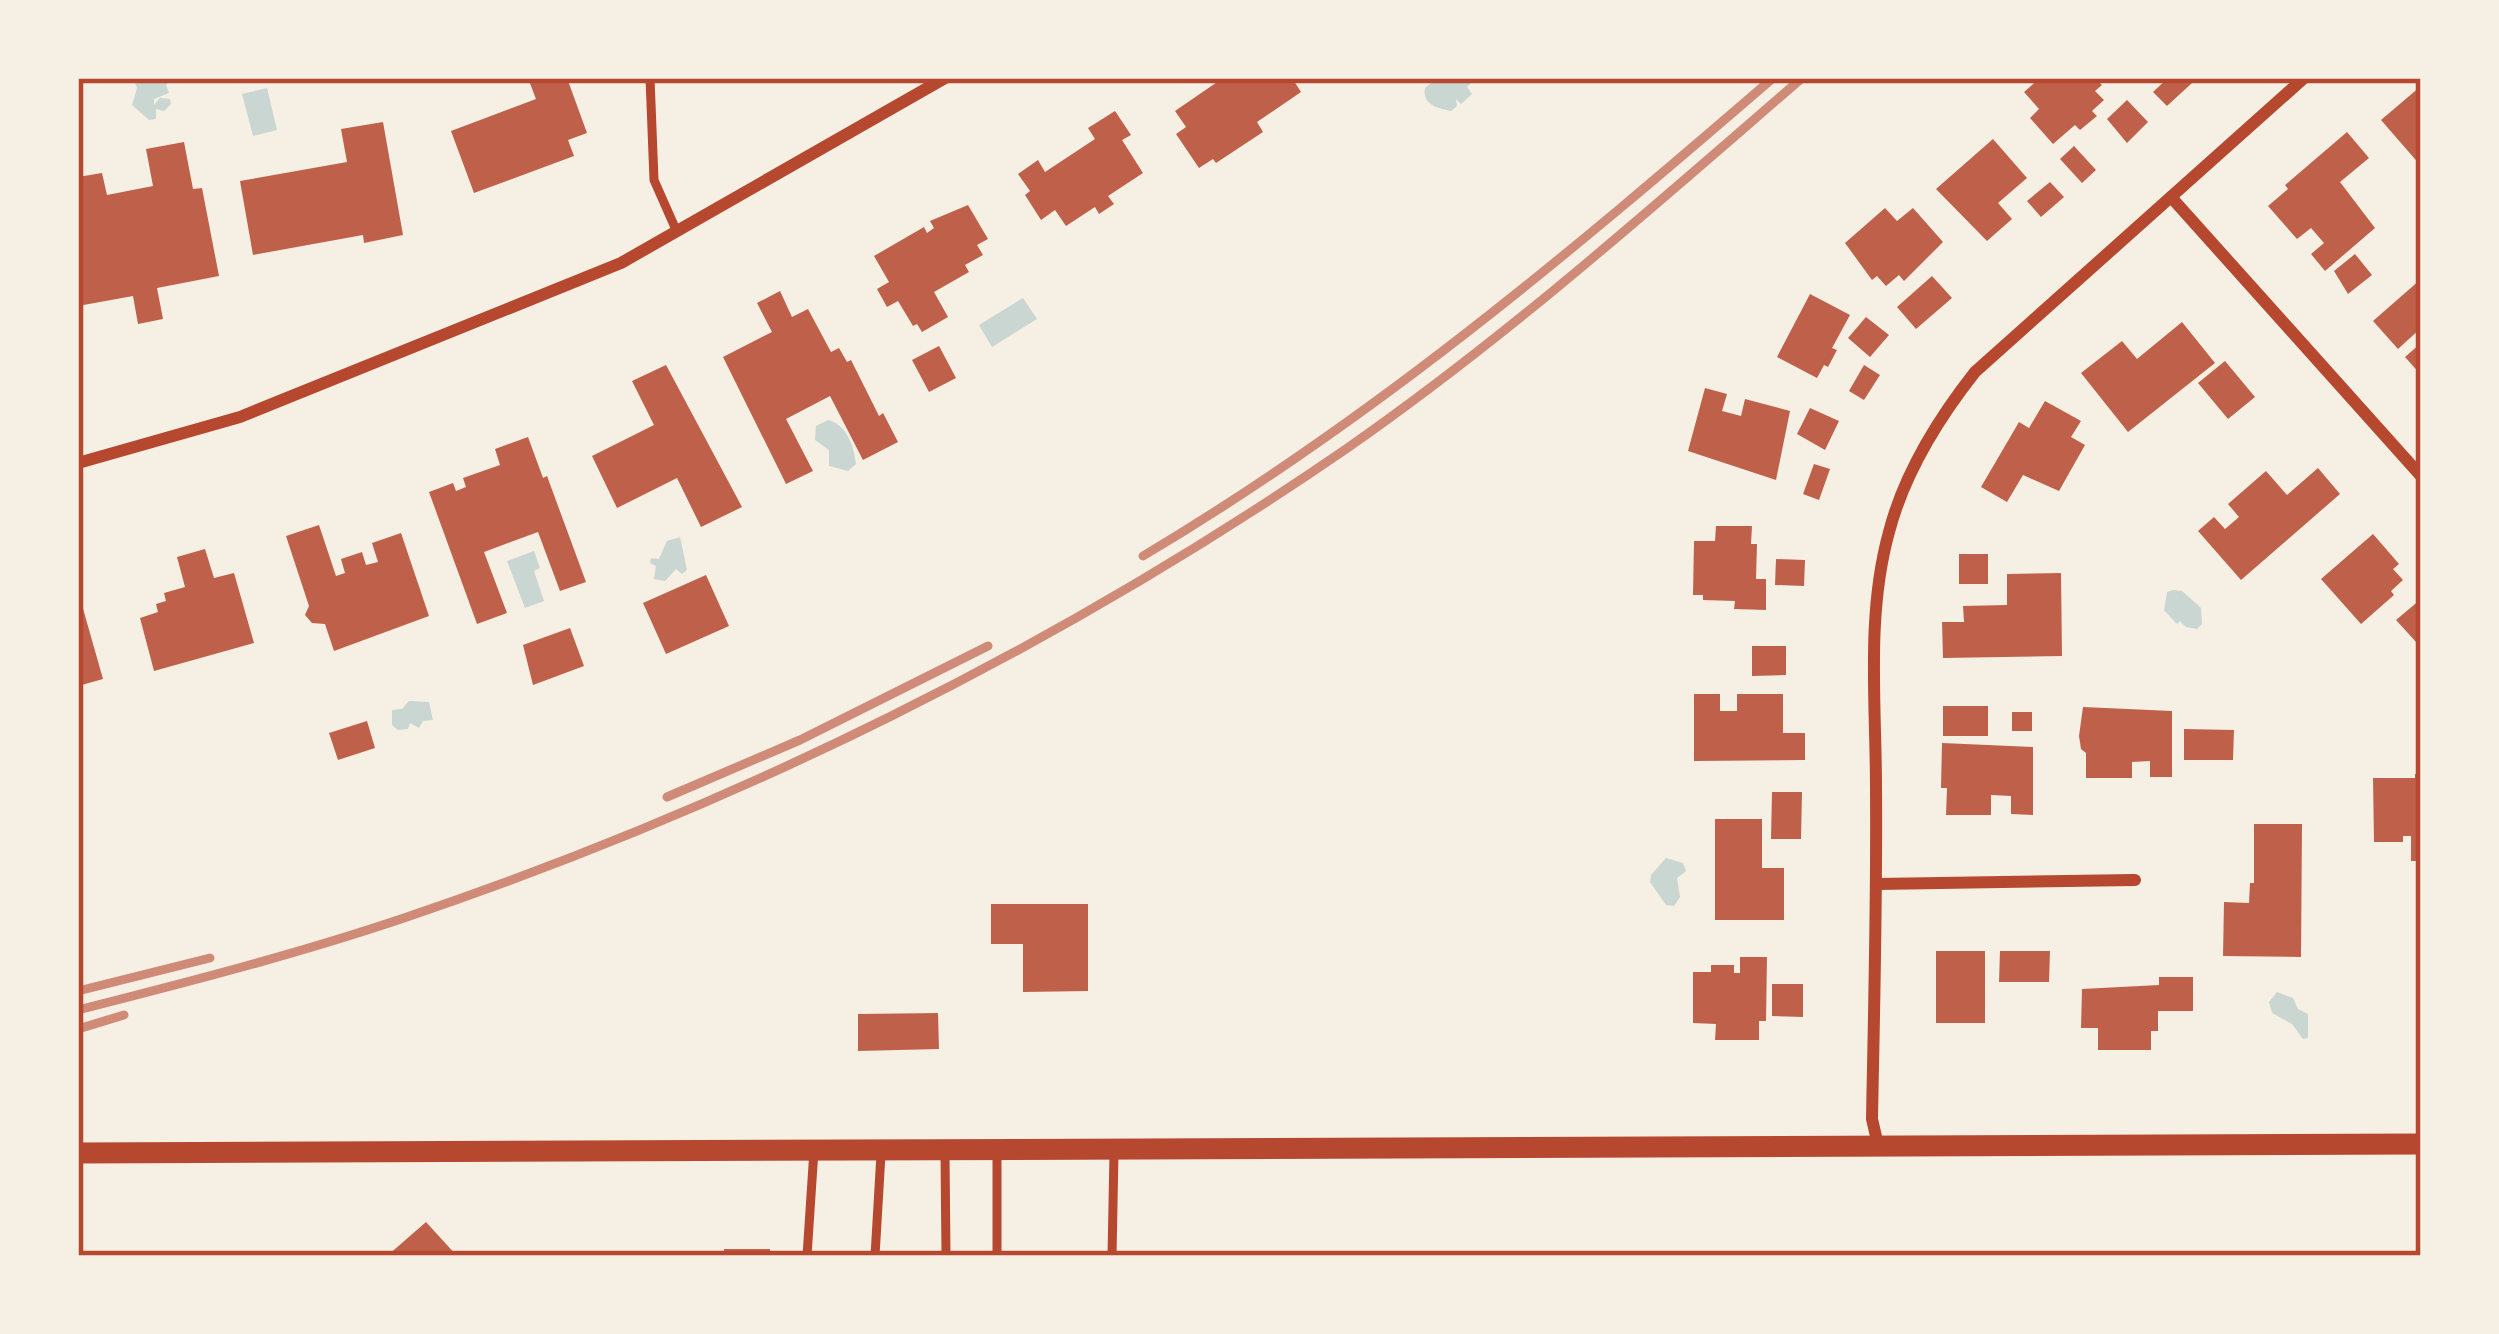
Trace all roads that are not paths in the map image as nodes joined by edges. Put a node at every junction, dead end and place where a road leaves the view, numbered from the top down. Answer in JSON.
{"nodes":[{"id":1,"x":650,"y":78,"type":"edge"},
{"id":2,"x":945,"y":78,"type":"edge"},
{"id":3,"x":2304,"y":78,"type":"edge"},
{"id":4,"x":2171,"y":197,"type":"junction"},
{"id":5,"x":676,"y":232,"type":"junction"},
{"id":6,"x":78,"y":463,"type":"edge"},
{"id":7,"x":2421,"y":476,"type":"edge"},
{"id":8,"x":2135,"y":880,"type":"dead end"},
{"id":9,"x":1877,"y":884,"type":"junction"},
{"id":10,"x":2421,"y":1144,"type":"edge"},
{"id":11,"x":1878,"y":1145,"type":"junction"},
{"id":12,"x":1114,"y":1147,"type":"junction"},
{"id":13,"x":881,"y":1148,"type":"junction"},
{"id":14,"x":945,"y":1148,"type":"junction"},
{"id":15,"x":997,"y":1148,"type":"junction"},
{"id":16,"x":814,"y":1150,"type":"junction"},
{"id":17,"x":78,"y":1153,"type":"edge"},
{"id":18,"x":807,"y":1256,"type":"edge"},
{"id":19,"x":875,"y":1256,"type":"edge"},
{"id":20,"x":946,"y":1256,"type":"edge"},
{"id":21,"x":997,"y":1256,"type":"edge"},
{"id":22,"x":1112,"y":1256,"type":"edge"}],
"edges":[{"from":1,"to":5,"type":"lane"},
{"from":2,"to":5,"type":"street"},
{"from":3,"to":4,"type":"street"},
{"from":4,"to":7,"type":"street"},
{"from":4,"to":9,"type":"street"},
{"from":5,"to":6,"type":"street"},
{"from":8,"to":9,"type":"street"},
{"from":9,"to":11,"type":"street"},
{"from":10,"to":11,"type":"street"},
{"from":11,"to":12,"type":"street"},
{"from":12,"to":15,"type":"street"},
{"from":12,"to":22,"type":"lane"},
{"from":13,"to":14,"type":"street"},
{"from":13,"to":16,"type":"street"},
{"from":13,"to":19,"type":"lane"},
{"from":14,"to":15,"type":"street"},
{"from":14,"to":20,"type":"lane"},
{"from":15,"to":21,"type":"lane"},
{"from":16,"to":17,"type":"street"},
{"from":16,"to":18,"type":"lane"}]}
